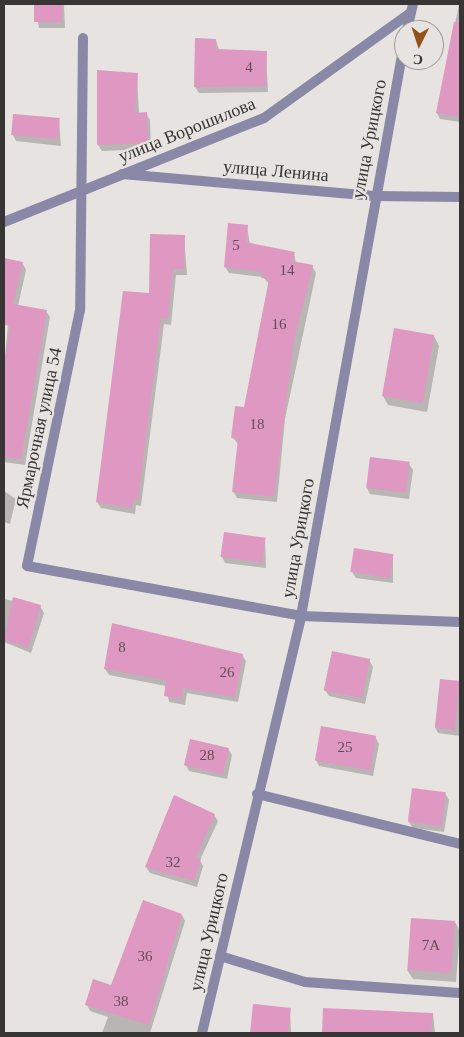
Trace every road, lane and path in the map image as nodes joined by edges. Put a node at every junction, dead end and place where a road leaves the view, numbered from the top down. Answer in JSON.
{"nodes":[{"id":1,"x":411,"y":8,"type":"edge"},
{"id":2,"x":83,"y":38,"type":"dead end"},
{"id":3,"x":399,"y":70,"type":"edge"},
{"id":4,"x":120,"y":174,"type":"junction"},
{"id":5,"x":84,"y":190,"type":"junction"},
{"id":6,"x":374,"y":196,"type":"junction"},
{"id":7,"x":460,"y":196,"type":"edge"},
{"id":8,"x":4,"y":222,"type":"edge"},
{"id":9,"x":301,"y":616,"type":"junction"},
{"id":10,"x":460,"y":622,"type":"edge"},
{"id":11,"x":257,"y":794,"type":"junction"},
{"id":12,"x":460,"y":844,"type":"edge"},
{"id":13,"x":220,"y":956,"type":"junction"},
{"id":14,"x":460,"y":993,"type":"edge"},
{"id":15,"x":202,"y":1033,"type":"edge"}],
"edges":[{"from":1,"to":4,"type":"street","name":"улица Ворошилова"},
{"from":2,"to":5,"type":"street","name":"Ярмарочная улица 54"},
{"from":3,"to":6,"type":"street","name":"улица Урицкого"},
{"from":4,"to":5,"type":"street","name":"улица Ворошилова"},
{"from":4,"to":6,"type":"street","name":"улица Ленина"},
{"from":5,"to":8,"type":"street","name":"улица Ворошилова"},
{"from":5,"to":9,"type":"street","name":"Ярмарочная улица 54"},
{"from":6,"to":7,"type":"street","name":"улица Ленина"},
{"from":6,"to":9,"type":"street","name":"улица Урицкого"},
{"from":9,"to":10,"type":"street","name":"Ярмарочная улица 54"},
{"from":9,"to":11,"type":"street","name":"улица Урицкого"},
{"from":11,"to":12,"type":"street"},
{"from":11,"to":13,"type":"street","name":"улица Урицкого"},
{"from":13,"to":14,"type":"street"},
{"from":13,"to":15,"type":"street","name":"улица Урицкого"}]}
